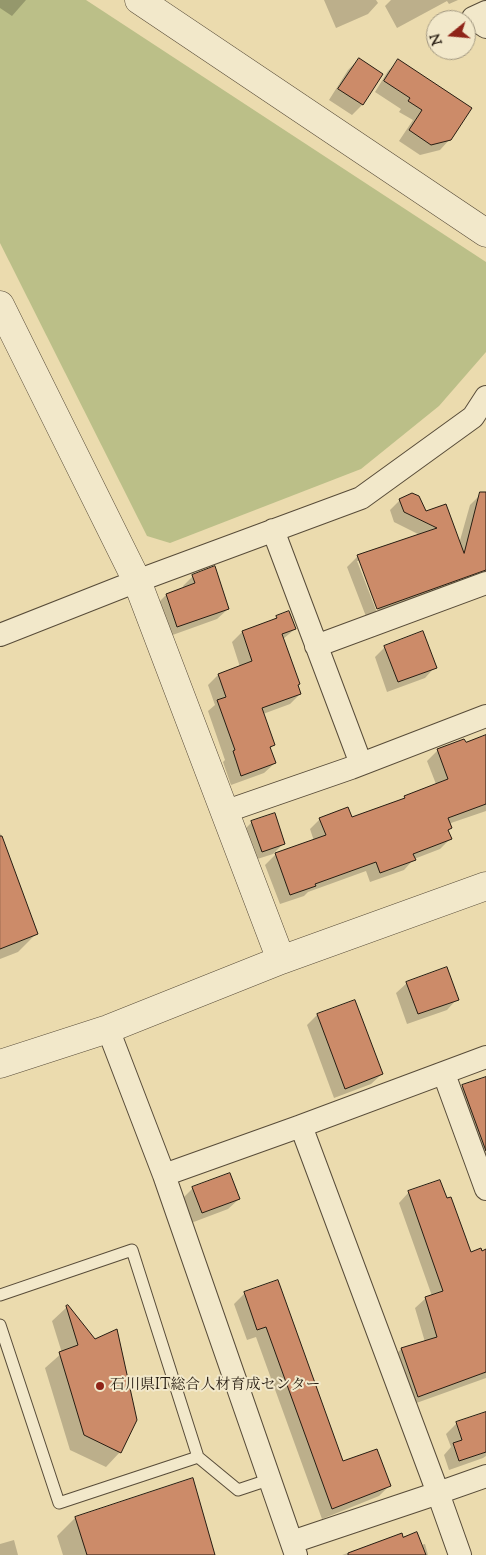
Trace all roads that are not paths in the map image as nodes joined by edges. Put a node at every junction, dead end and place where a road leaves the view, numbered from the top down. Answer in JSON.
{"nodes":[{"id":1,"x":139,"y":0,"type":"edge"},
{"id":2,"x":486,"y":12,"type":"edge"},
{"id":3,"x":486,"y":27,"type":"edge"},
{"id":4,"x":486,"y":233,"type":"edge"},
{"id":5,"x":0,"y":305,"type":"edge"},
{"id":6,"x":486,"y":397,"type":"edge"},
{"id":7,"x":479,"y":421,"type":"edge"},
{"id":8,"x":273,"y":530,"type":"junction"},
{"id":9,"x":136,"y":581,"type":"junction"},
{"id":10,"x":486,"y":583,"type":"edge"},
{"id":11,"x":0,"y":634,"type":"edge"},
{"id":12,"x":316,"y":646,"type":"junction"},
{"id":13,"x":486,"y":716,"type":"edge"},
{"id":14,"x":361,"y":764,"type":"junction"},
{"id":15,"x":224,"y":812,"type":"junction"},
{"id":16,"x":486,"y":886,"type":"edge"},
{"id":17,"x":281,"y":960,"type":"junction"},
{"id":18,"x":108,"y":1029,"type":"junction"},
{"id":19,"x":486,"y":1057,"type":"edge"},
{"id":20,"x":0,"y":1064,"type":"edge"},
{"id":21,"x":444,"y":1074,"type":"junction"},
{"id":22,"x":301,"y":1126,"type":"junction"},
{"id":23,"x":164,"y":1175,"type":"junction"},
{"id":24,"x":486,"y":1189,"type":"edge"},
{"id":25,"x":0,"y":1295,"type":"edge"},
{"id":26,"x":0,"y":1325,"type":"edge"},
{"id":27,"x":198,"y":1457,"type":"junction"},
{"id":28,"x":486,"y":1476,"type":"edge"},
{"id":29,"x":271,"y":1479,"type":"junction"},
{"id":30,"x":438,"y":1493,"type":"junction"},
{"id":31,"x":294,"y":1548,"type":"edge"},
{"id":32,"x":460,"y":1555,"type":"edge"}],
"edges":[{"from":1,"to":4,"type":"street"},
{"from":2,"to":3,"type":"street"},
{"from":5,"to":9,"type":"street"},
{"from":6,"to":7,"type":"street"},
{"from":7,"to":8,"type":"street"},
{"from":8,"to":9,"type":"street"},
{"from":8,"to":12,"type":"street"},
{"from":9,"to":11,"type":"street"},
{"from":9,"to":15,"type":"street"},
{"from":10,"to":12,"type":"street"},
{"from":12,"to":14,"type":"street"},
{"from":13,"to":14,"type":"street"},
{"from":14,"to":15,"type":"street"},
{"from":15,"to":17,"type":"street"},
{"from":16,"to":17,"type":"street"},
{"from":17,"to":18,"type":"street"},
{"from":18,"to":20,"type":"street"},
{"from":18,"to":23,"type":"street"},
{"from":19,"to":21,"type":"street"},
{"from":21,"to":22,"type":"street"},
{"from":21,"to":24,"type":"street"},
{"from":22,"to":23,"type":"street"},
{"from":22,"to":30,"type":"street"},
{"from":23,"to":29,"type":"street"},
{"from":25,"to":27,"type":"lane"},
{"from":26,"to":27,"type":"lane"},
{"from":27,"to":29,"type":"lane"},
{"from":28,"to":30,"type":"street"},
{"from":29,"to":31,"type":"street"},
{"from":30,"to":31,"type":"street"},
{"from":30,"to":32,"type":"street"}]}
